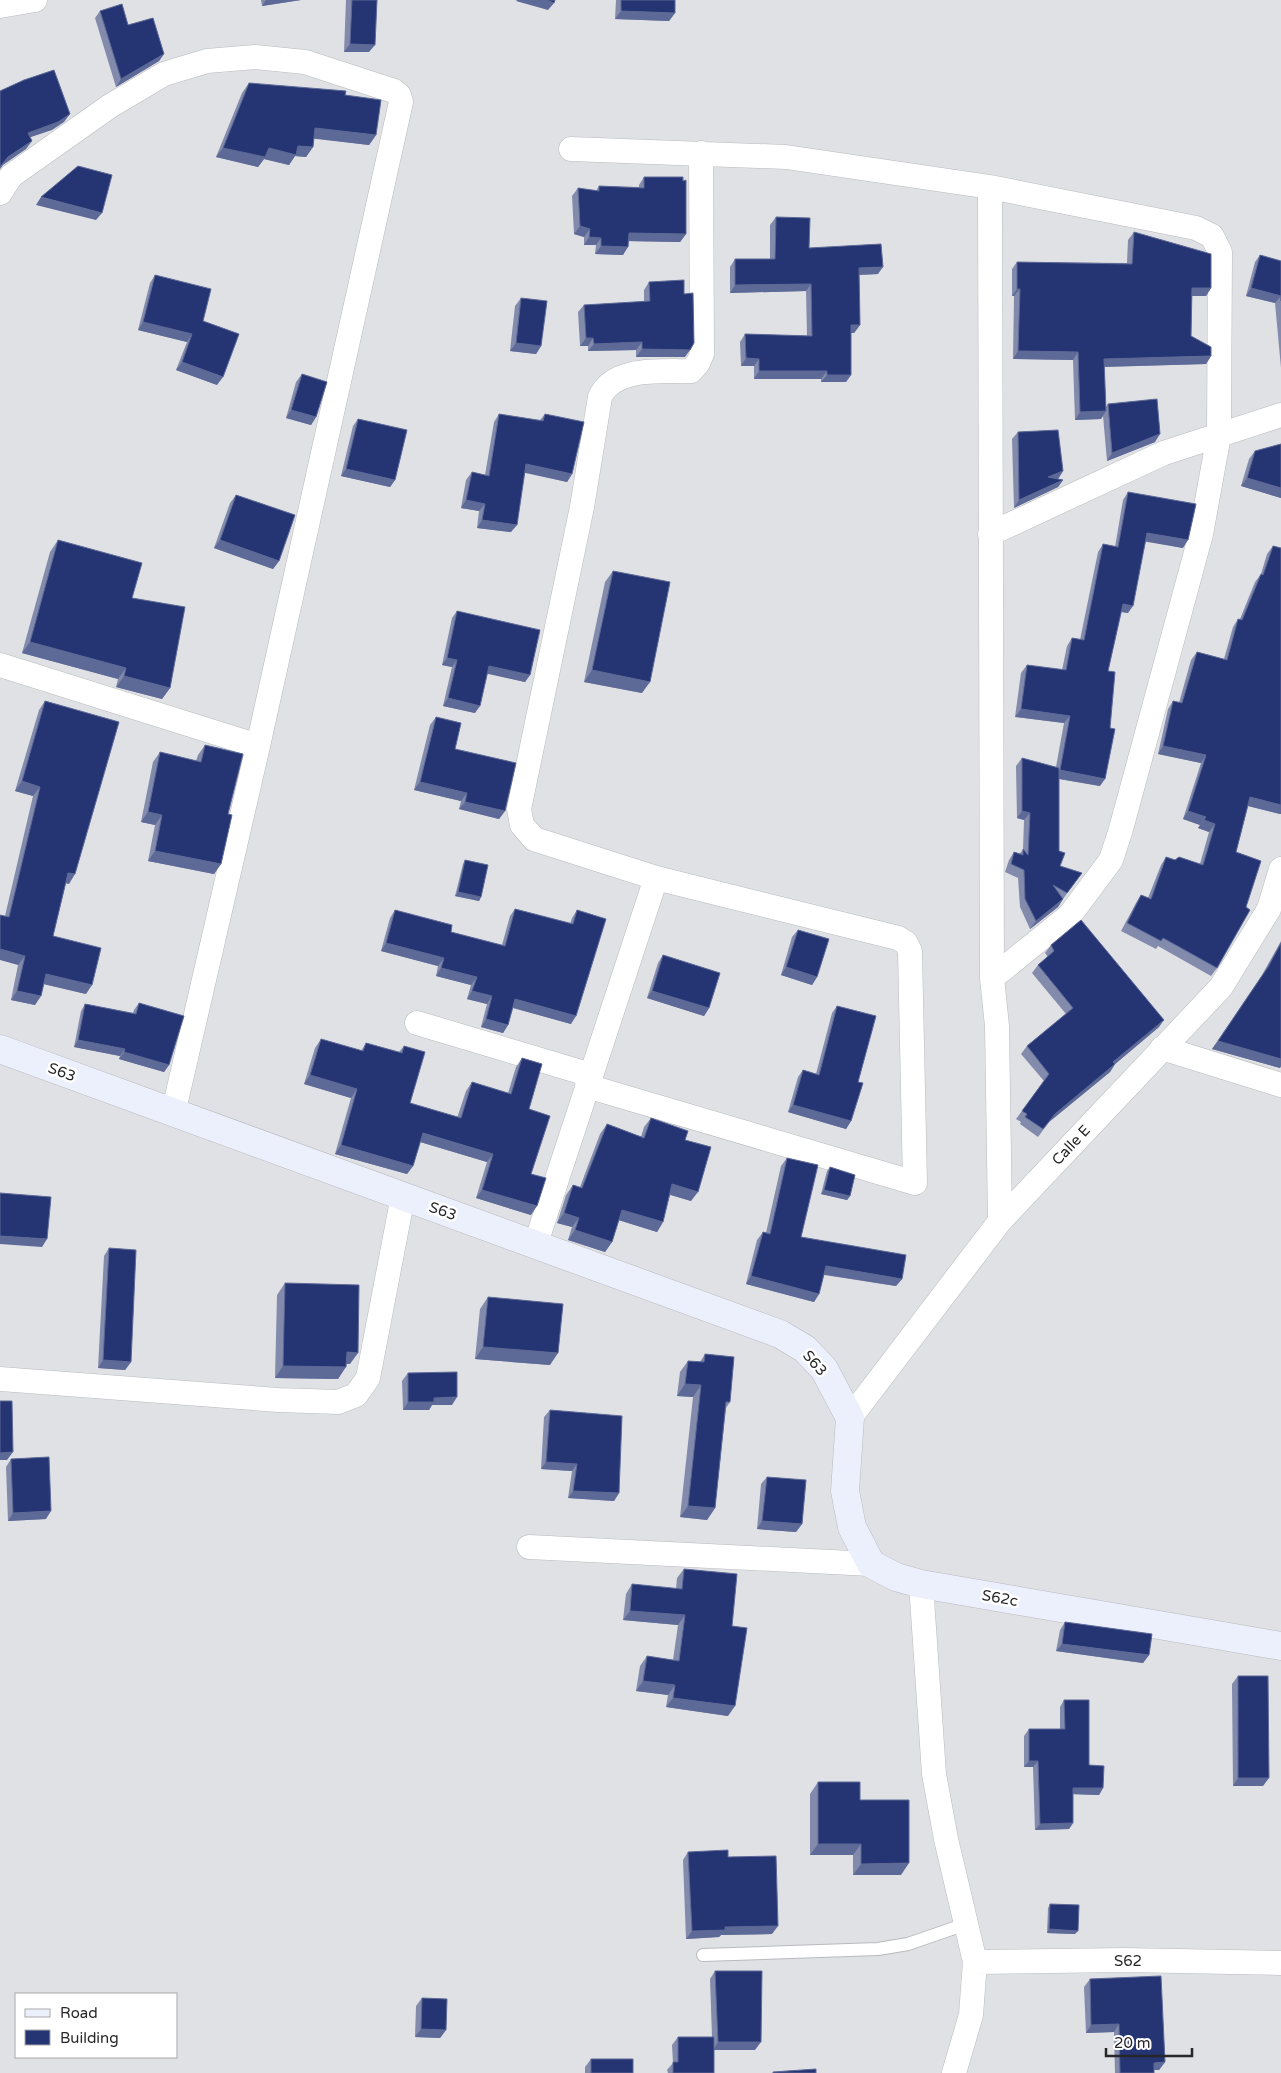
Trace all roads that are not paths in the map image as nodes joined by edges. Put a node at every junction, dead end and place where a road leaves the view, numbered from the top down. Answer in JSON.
{"nodes":[{"id":1,"x":35,"y":0,"type":"edge"},
{"id":2,"x":0,"y":6,"type":"edge"},
{"id":3,"x":571,"y":149,"type":"dead end"},
{"id":4,"x":702,"y":153,"type":"junction"},
{"id":5,"x":990,"y":187,"type":"junction"},
{"id":6,"x":0,"y":193,"type":"edge"},
{"id":7,"x":1281,"y":415,"type":"edge"},
{"id":8,"x":1219,"y":435,"type":"junction"},
{"id":9,"x":990,"y":534,"type":"junction"},
{"id":10,"x":0,"y":666,"type":"edge"},
{"id":11,"x":258,"y":746,"type":"junction"},
{"id":12,"x":1281,"y":869,"type":"edge"},
{"id":13,"x":656,"y":878,"type":"junction"},
{"id":14,"x":1275,"y":910,"type":"edge"},
{"id":15,"x":992,"y":978,"type":"junction"},
{"id":16,"x":417,"y":1023,"type":"dead end"},
{"id":17,"x":1162,"y":1048,"type":"junction"},
{"id":18,"x":0,"y":1049,"type":"edge"},
{"id":19,"x":589,"y":1080,"type":"junction"},
{"id":20,"x":1281,"y":1085,"type":"edge"},
{"id":21,"x":173,"y":1114,"type":"junction"},
{"id":22,"x":403,"y":1196,"type":"junction"},
{"id":23,"x":1000,"y":1221,"type":"junction"},
{"id":24,"x":536,"y":1246,"type":"junction"},
{"id":25,"x":0,"y":1379,"type":"edge"},
{"id":26,"x":850,"y":1418,"type":"junction"},
{"id":27,"x":529,"y":1547,"type":"dead end"},
{"id":28,"x":871,"y":1564,"type":"junction"},
{"id":29,"x":921,"y":1584,"type":"junction"},
{"id":30,"x":1281,"y":1646,"type":"edge"},
{"id":31,"x":966,"y":1924,"type":"junction"},
{"id":32,"x":703,"y":1955,"type":"dead end"},
{"id":33,"x":975,"y":1962,"type":"junction"},
{"id":34,"x":1281,"y":1963,"type":"edge"},
{"id":35,"x":954,"y":2073,"type":"edge"}],
"edges":[{"from":1,"to":2,"type":"street"},
{"from":3,"to":4,"type":"street"},
{"from":4,"to":5,"type":"street"},
{"from":4,"to":13,"type":"street"},
{"from":5,"to":8,"type":"street"},
{"from":5,"to":9,"type":"street"},
{"from":6,"to":11,"type":"street"},
{"from":7,"to":8,"type":"street"},
{"from":8,"to":9,"type":"street"},
{"from":8,"to":15,"type":"street"},
{"from":9,"to":15,"type":"street"},
{"from":10,"to":11,"type":"street"},
{"from":11,"to":21,"type":"street"},
{"from":12,"to":14,"type":"street","name":"Calle E"},
{"from":13,"to":19,"type":"street"},
{"from":13,"to":19,"type":"street"},
{"from":14,"to":17,"type":"street","name":"Calle E"},
{"from":15,"to":23,"type":"street"},
{"from":16,"to":19,"type":"street"},
{"from":17,"to":20,"type":"street"},
{"from":17,"to":23,"type":"street","name":"Calle E"},
{"from":18,"to":21,"type":"main road","name":"S63"},
{"from":19,"to":24,"type":"street"},
{"from":21,"to":22,"type":"main road","name":"S63"},
{"from":22,"to":24,"type":"main road","name":"S63"},
{"from":22,"to":25,"type":"street"},
{"from":23,"to":26,"type":"street","name":"Calle E"},
{"from":24,"to":26,"type":"main road","name":"S63"},
{"from":26,"to":28,"type":"main road"},
{"from":27,"to":28,"type":"street"},
{"from":28,"to":29,"type":"main road","name":"S62c"},
{"from":29,"to":30,"type":"main road","name":"S62c"},
{"from":29,"to":31,"type":"street"},
{"from":31,"to":32,"type":"lane"},
{"from":31,"to":33,"type":"street"},
{"from":33,"to":34,"type":"street","name":"S62"},
{"from":33,"to":35,"type":"street"}]}
